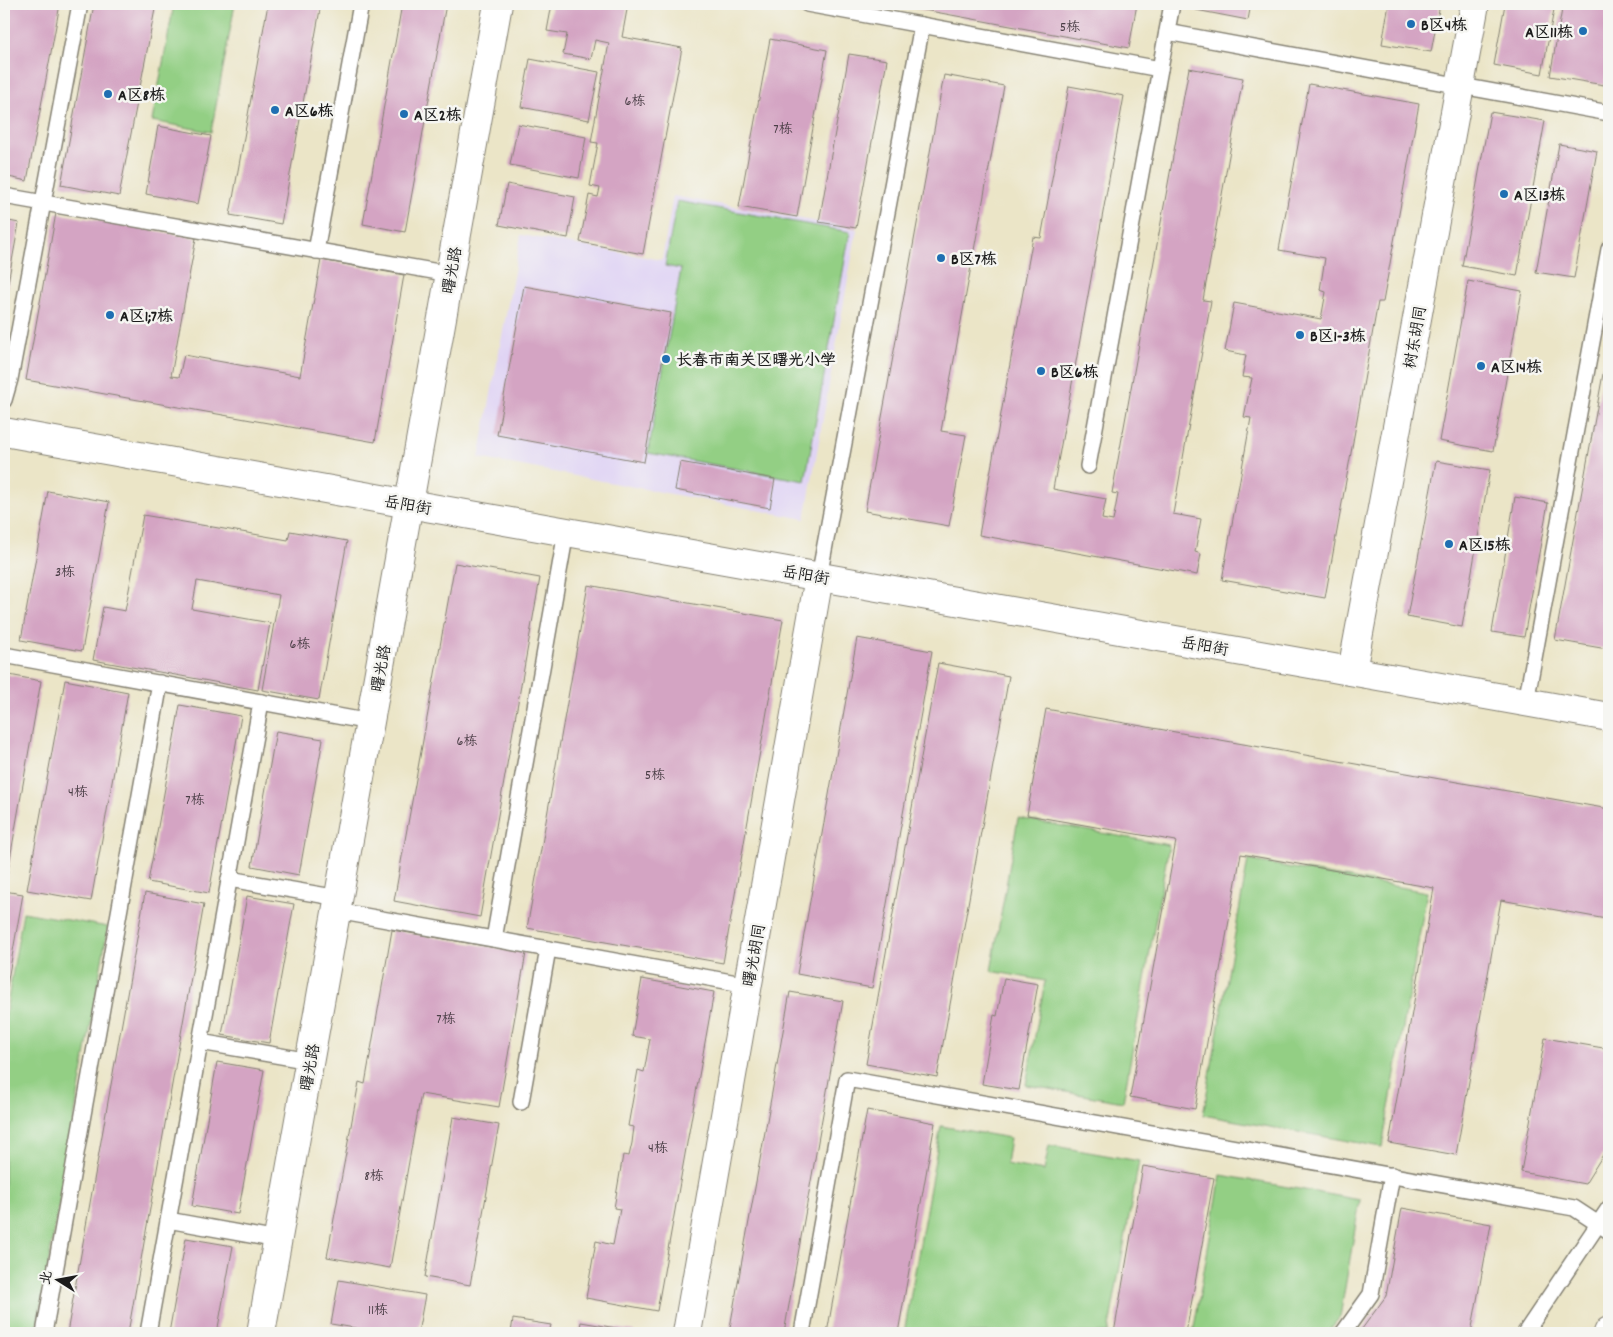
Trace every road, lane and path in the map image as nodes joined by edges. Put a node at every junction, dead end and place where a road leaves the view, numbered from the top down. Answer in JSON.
{"nodes":[{"id":1,"x":80,"y":4,"type":"edge"},
{"id":2,"x":361,"y":4,"type":"edge"},
{"id":3,"x":498,"y":4,"type":"edge"},
{"id":4,"x":807,"y":4,"type":"edge"},
{"id":5,"x":1172,"y":4,"type":"edge"},
{"id":6,"x":1476,"y":4,"type":"edge"},
{"id":7,"x":922,"y":25,"type":"junction"},
{"id":8,"x":1166,"y":32,"type":"junction"},
{"id":9,"x":1160,"y":69,"type":"junction"},
{"id":10,"x":1460,"y":85,"type":"junction"},
{"id":11,"x":1609,"y":112,"type":"edge"},
{"id":12,"x":4,"y":196,"type":"edge"},
{"id":13,"x":43,"y":203,"type":"junction"},
{"id":14,"x":1609,"y":249,"type":"edge"},
{"id":15,"x":316,"y":250,"type":"junction"},
{"id":16,"x":450,"y":274,"type":"junction"},
{"id":17,"x":4,"y":400,"type":"edge"},
{"id":18,"x":4,"y":432,"type":"edge"},
{"id":19,"x":1088,"y":466,"type":"dead end"},
{"id":20,"x":409,"y":504,"type":"junction"},
{"id":21,"x":566,"y":532,"type":"junction"},
{"id":22,"x":819,"y":577,"type":"junction"},
{"id":23,"x":4,"y":655,"type":"edge"},
{"id":24,"x":1352,"y":671,"type":"junction"},
{"id":25,"x":160,"y":683,"type":"junction"},
{"id":26,"x":261,"y":702,"type":"junction"},
{"id":27,"x":1526,"y":702,"type":"junction"},
{"id":28,"x":1609,"y":717,"type":"edge"},
{"id":29,"x":370,"y":722,"type":"junction"},
{"id":30,"x":229,"y":879,"type":"junction"},
{"id":31,"x":338,"y":904,"type":"junction"},
{"id":32,"x":494,"y":939,"type":"junction"},
{"id":33,"x":548,"y":949,"type":"junction"},
{"id":34,"x":748,"y":985,"type":"junction"},
{"id":35,"x":200,"y":1042,"type":"junction"},
{"id":36,"x":310,"y":1061,"type":"junction"},
{"id":37,"x":521,"y":1102,"type":"dead end"},
{"id":38,"x":1392,"y":1175,"type":"junction"},
{"id":39,"x":1609,"y":1208,"type":"edge"},
{"id":40,"x":168,"y":1220,"type":"junction"},
{"id":41,"x":1604,"y":1228,"type":"edge"},
{"id":42,"x":278,"y":1240,"type":"junction"},
{"id":43,"x":44,"y":1333,"type":"edge"},
{"id":44,"x":148,"y":1333,"type":"edge"},
{"id":45,"x":262,"y":1333,"type":"edge"},
{"id":46,"x":687,"y":1333,"type":"edge"},
{"id":47,"x":802,"y":1333,"type":"edge"},
{"id":48,"x":1343,"y":1333,"type":"edge"},
{"id":49,"x":1525,"y":1333,"type":"edge"}],
"edges":[{"from":1,"to":13,"type":"lane"},
{"from":2,"to":15,"type":"lane"},
{"from":3,"to":16,"type":"street","name":"曙光路"},
{"from":4,"to":7,"type":"lane"},
{"from":5,"to":8,"type":"lane"},
{"from":6,"to":10,"type":"street","name":"树东胡同"},
{"from":7,"to":9,"type":"lane"},
{"from":7,"to":22,"type":"lane"},
{"from":8,"to":9,"type":"lane"},
{"from":8,"to":10,"type":"lane"},
{"from":9,"to":19,"type":"lane"},
{"from":10,"to":11,"type":"lane"},
{"from":10,"to":24,"type":"street","name":"树东胡同"},
{"from":12,"to":13,"type":"lane"},
{"from":13,"to":15,"type":"lane"},
{"from":13,"to":17,"type":"lane"},
{"from":14,"to":27,"type":"lane"},
{"from":15,"to":16,"type":"lane"},
{"from":16,"to":20,"type":"street","name":"曙光路"},
{"from":18,"to":20,"type":"street","name":"岳阳街"},
{"from":20,"to":21,"type":"street","name":"岳阳街"},
{"from":20,"to":29,"type":"street","name":"曙光路"},
{"from":21,"to":22,"type":"street","name":"岳阳街"},
{"from":21,"to":32,"type":"lane"},
{"from":22,"to":24,"type":"street","name":"岳阳街"},
{"from":22,"to":34,"type":"street","name":"曙光胡同"},
{"from":23,"to":25,"type":"lane"},
{"from":24,"to":27,"type":"street","name":"岳阳街"},
{"from":25,"to":26,"type":"lane"},
{"from":25,"to":43,"type":"lane"},
{"from":26,"to":29,"type":"lane"},
{"from":26,"to":30,"type":"lane"},
{"from":27,"to":28,"type":"street","name":"岳阳街"},
{"from":29,"to":31,"type":"street","name":"曙光路"},
{"from":30,"to":31,"type":"lane"},
{"from":30,"to":35,"type":"lane"},
{"from":31,"to":32,"type":"lane"},
{"from":31,"to":36,"type":"street","name":"曙光路"},
{"from":32,"to":33,"type":"lane"},
{"from":33,"to":34,"type":"lane"},
{"from":33,"to":37,"type":"lane"},
{"from":34,"to":46,"type":"street","name":"曙光胡同"},
{"from":35,"to":36,"type":"lane"},
{"from":35,"to":40,"type":"lane"},
{"from":36,"to":42,"type":"street","name":"曙光路"},
{"from":38,"to":41,"type":"lane"},
{"from":38,"to":47,"type":"lane"},
{"from":38,"to":48,"type":"lane"},
{"from":39,"to":41,"type":"lane"},
{"from":40,"to":42,"type":"lane"},
{"from":40,"to":44,"type":"lane"},
{"from":41,"to":49,"type":"lane"},
{"from":42,"to":45,"type":"street","name":"曙光路"}]}
